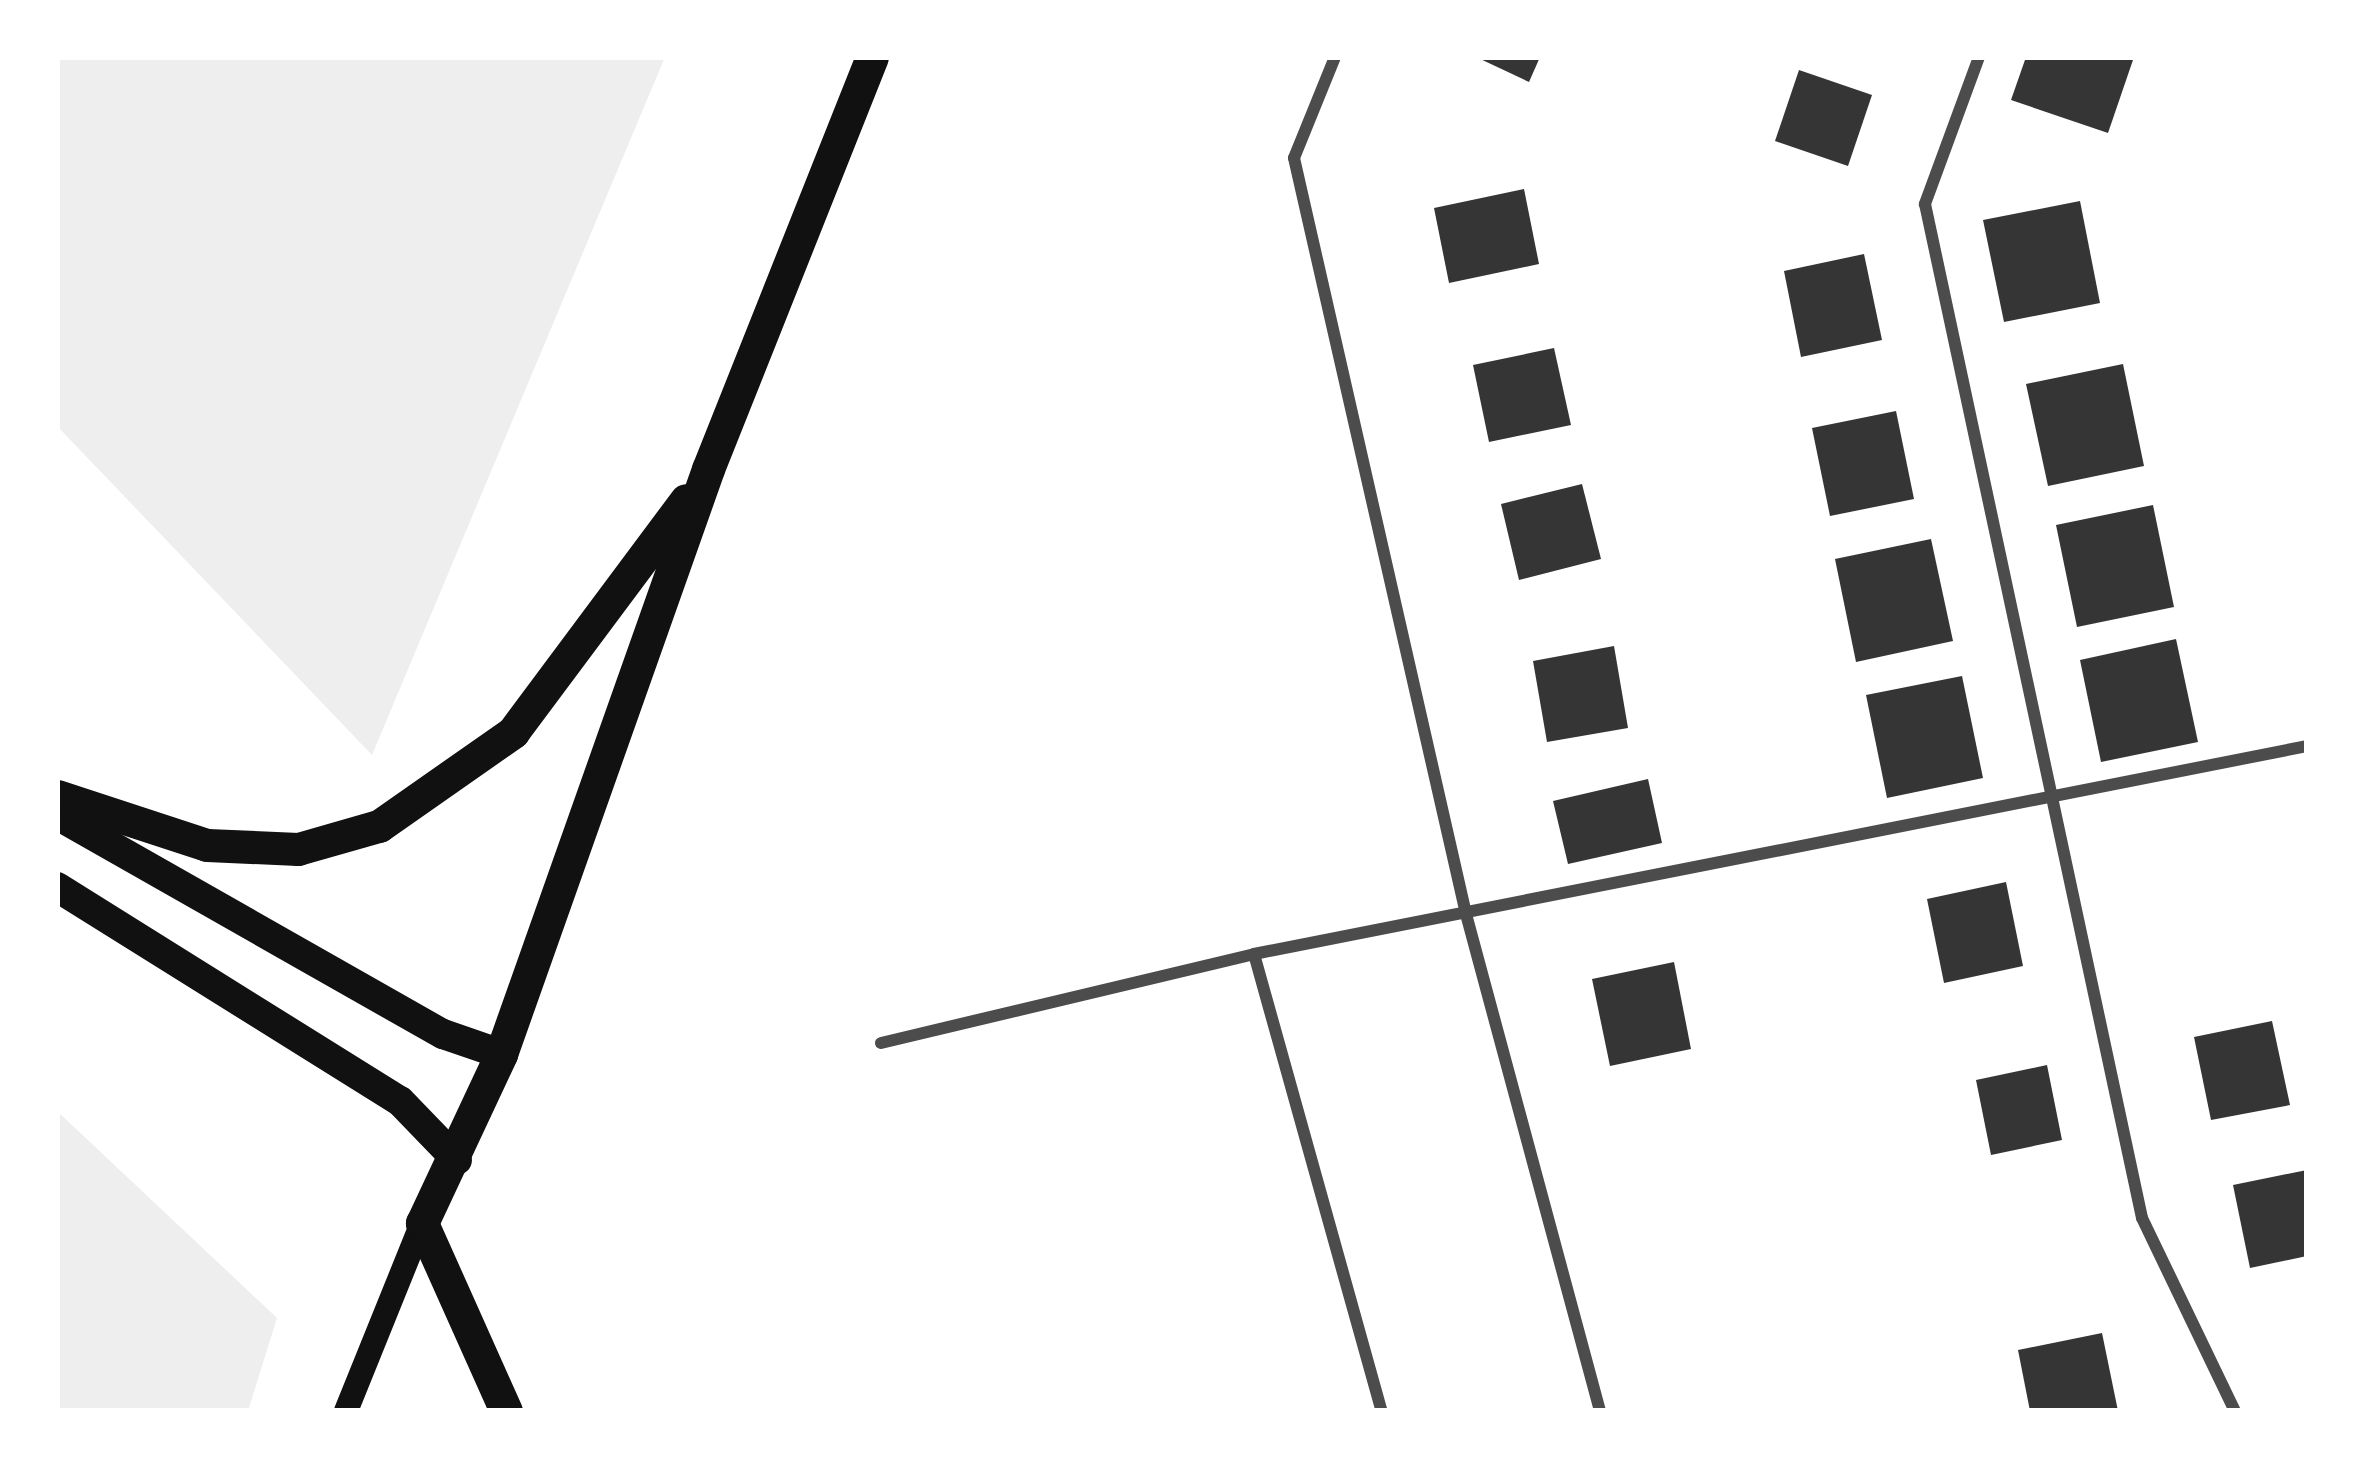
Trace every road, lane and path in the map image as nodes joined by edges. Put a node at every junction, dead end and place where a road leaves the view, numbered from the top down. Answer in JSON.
{"nodes":[{"id":1,"x":872,"y":57,"type":"edge"},
{"id":2,"x":1335,"y":57,"type":"edge"},
{"id":3,"x":1979,"y":57,"type":"edge"},
{"id":4,"x":708,"y":470,"type":"junction"},
{"id":5,"x":2307,"y":746,"type":"edge"},
{"id":6,"x":57,"y":796,"type":"edge"},
{"id":7,"x":2051,"y":800,"type":"junction"},
{"id":8,"x":57,"y":815,"type":"edge"},
{"id":9,"x":57,"y":887,"type":"edge"},
{"id":10,"x":1466,"y":914,"type":"junction"},
{"id":11,"x":1254,"y":954,"type":"junction"},
{"id":12,"x":880,"y":1042,"type":"dead end"},
{"id":13,"x":501,"y":1054,"type":"junction"},
{"id":14,"x":457,"y":1160,"type":"junction"},
{"id":15,"x":422,"y":1223,"type":"junction"},
{"id":16,"x":346,"y":1411,"type":"edge"},
{"id":17,"x":506,"y":1411,"type":"edge"},
{"id":18,"x":1382,"y":1411,"type":"edge"},
{"id":19,"x":1600,"y":1411,"type":"edge"},
{"id":20,"x":2235,"y":1411,"type":"edge"}],
"edges":[{"from":1,"to":4,"type":"highway"},
{"from":2,"to":10,"type":"street"},
{"from":3,"to":7,"type":"street"},
{"from":4,"to":6,"type":"highway"},
{"from":4,"to":13,"type":"highway"},
{"from":5,"to":7,"type":"street"},
{"from":7,"to":10,"type":"street"},
{"from":7,"to":20,"type":"street"},
{"from":8,"to":13,"type":"main road"},
{"from":9,"to":14,"type":"main road"},
{"from":10,"to":11,"type":"street"},
{"from":10,"to":19,"type":"street"},
{"from":11,"to":12,"type":"street"},
{"from":11,"to":18,"type":"street"},
{"from":13,"to":14,"type":"highway"},
{"from":14,"to":15,"type":"highway"},
{"from":15,"to":16,"type":"main road"},
{"from":15,"to":17,"type":"highway"}]}
